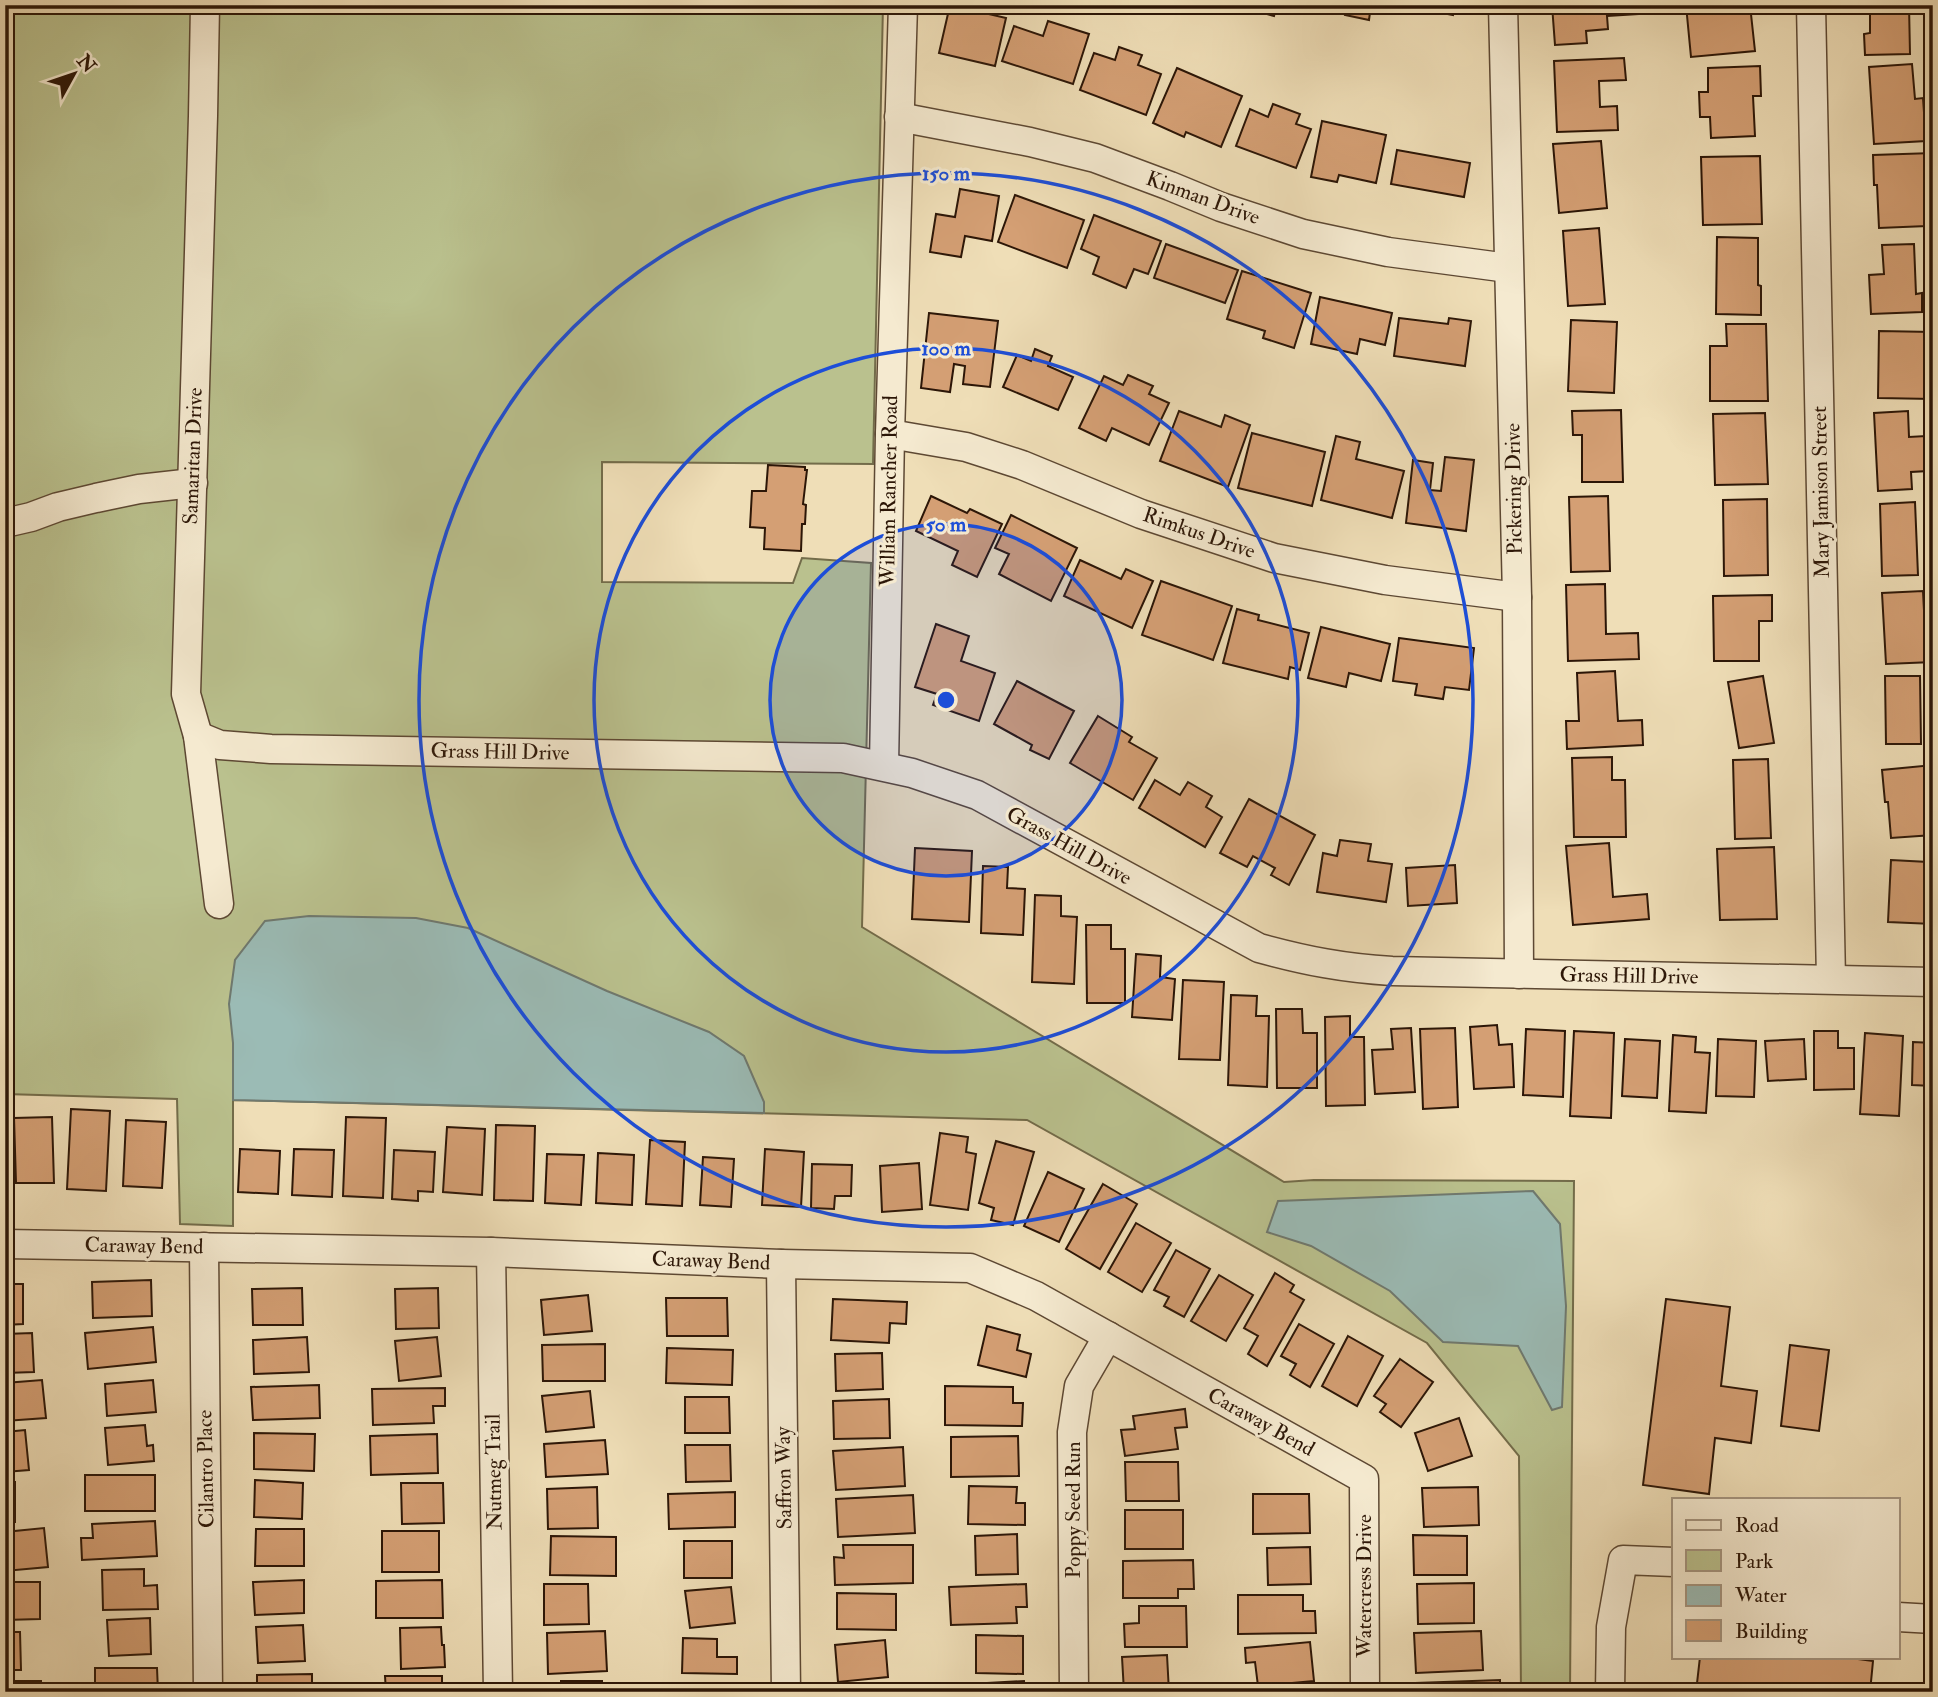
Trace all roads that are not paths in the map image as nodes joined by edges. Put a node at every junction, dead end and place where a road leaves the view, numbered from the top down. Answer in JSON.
{"nodes":[{"id":1,"x":205,"y":5,"type":"edge"},
{"id":2,"x":902,"y":5,"type":"edge"},
{"id":3,"x":1503,"y":5,"type":"edge"},
{"id":4,"x":1811,"y":5,"type":"edge"},
{"id":5,"x":899,"y":117,"type":"junction"},
{"id":6,"x":1508,"y":268,"type":"junction"},
{"id":7,"x":890,"y":434,"type":"junction"},
{"id":8,"x":193,"y":483,"type":"junction"},
{"id":9,"x":5,"y":523,"type":"edge"},
{"id":10,"x":1517,"y":597,"type":"junction"},
{"id":11,"x":198,"y":736,"type":"junction"},
{"id":12,"x":884,"y":766,"type":"junction"},
{"id":13,"x":219,"y":904,"type":"dead end"},
{"id":14,"x":1519,"y":974,"type":"junction"},
{"id":15,"x":1831,"y":979,"type":"junction"},
{"id":16,"x":1933,"y":982,"type":"edge"},
{"id":17,"x":5,"y":1244,"type":"edge"},
{"id":18,"x":204,"y":1247,"type":"junction"},
{"id":19,"x":491,"y":1252,"type":"junction"},
{"id":20,"x":781,"y":1264,"type":"junction"},
{"id":21,"x":1108,"y":1336,"type":"junction"},
{"id":22,"x":1364,"y":1479,"type":"joint"},
{"id":23,"x":1672,"y":1562,"type":"edge"},
{"id":24,"x":1899,"y":1617,"type":"edge"},
{"id":25,"x":1933,"y":1619,"type":"edge"},
{"id":26,"x":208,"y":1692,"type":"edge"},
{"id":27,"x":498,"y":1692,"type":"edge"},
{"id":28,"x":786,"y":1692,"type":"edge"},
{"id":29,"x":1074,"y":1692,"type":"edge"},
{"id":30,"x":1364,"y":1692,"type":"edge"},
{"id":31,"x":1610,"y":1692,"type":"edge"}],
"edges":[{"from":1,"to":8,"type":"street","name":"Samaritan Drive"},
{"from":2,"to":5,"type":"street","name":"William Rancher Road"},
{"from":3,"to":6,"type":"street","name":"Pickering Drive"},
{"from":4,"to":15,"type":"street","name":"Mary Jamison Street"},
{"from":5,"to":6,"type":"street","name":"Kinman Drive"},
{"from":5,"to":7,"type":"street","name":"William Rancher Road"},
{"from":6,"to":10,"type":"street","name":"Pickering Drive"},
{"from":7,"to":10,"type":"street","name":"Rimkus Drive"},
{"from":7,"to":12,"type":"street","name":"William Rancher Road"},
{"from":8,"to":9,"type":"street"},
{"from":8,"to":11,"type":"street","name":"Samaritan Drive"},
{"from":10,"to":14,"type":"street","name":"Pickering Drive"},
{"from":11,"to":12,"type":"street","name":"Grass Hill Drive"},
{"from":11,"to":13,"type":"street","name":"Samaritan Drive"},
{"from":12,"to":14,"type":"street","name":"Grass Hill Drive"},
{"from":14,"to":15,"type":"street","name":"Grass Hill Drive"},
{"from":15,"to":16,"type":"street","name":"Grass Hill Drive"},
{"from":17,"to":18,"type":"street","name":"Caraway Bend"},
{"from":18,"to":19,"type":"street","name":"Caraway Bend"},
{"from":18,"to":26,"type":"street","name":"Cilantro Place"},
{"from":19,"to":20,"type":"street","name":"Caraway Bend"},
{"from":19,"to":27,"type":"street","name":"Nutmeg Trail"},
{"from":20,"to":21,"type":"street","name":"Caraway Bend"},
{"from":20,"to":28,"type":"street","name":"Saffron Way"},
{"from":21,"to":22,"type":"street","name":"Caraway Bend"},
{"from":21,"to":29,"type":"street","name":"Poppy Seed Run"},
{"from":22,"to":30,"type":"street","name":"Watercress Drive"},
{"from":23,"to":31,"type":"street"},
{"from":24,"to":25,"type":"street"}]}
